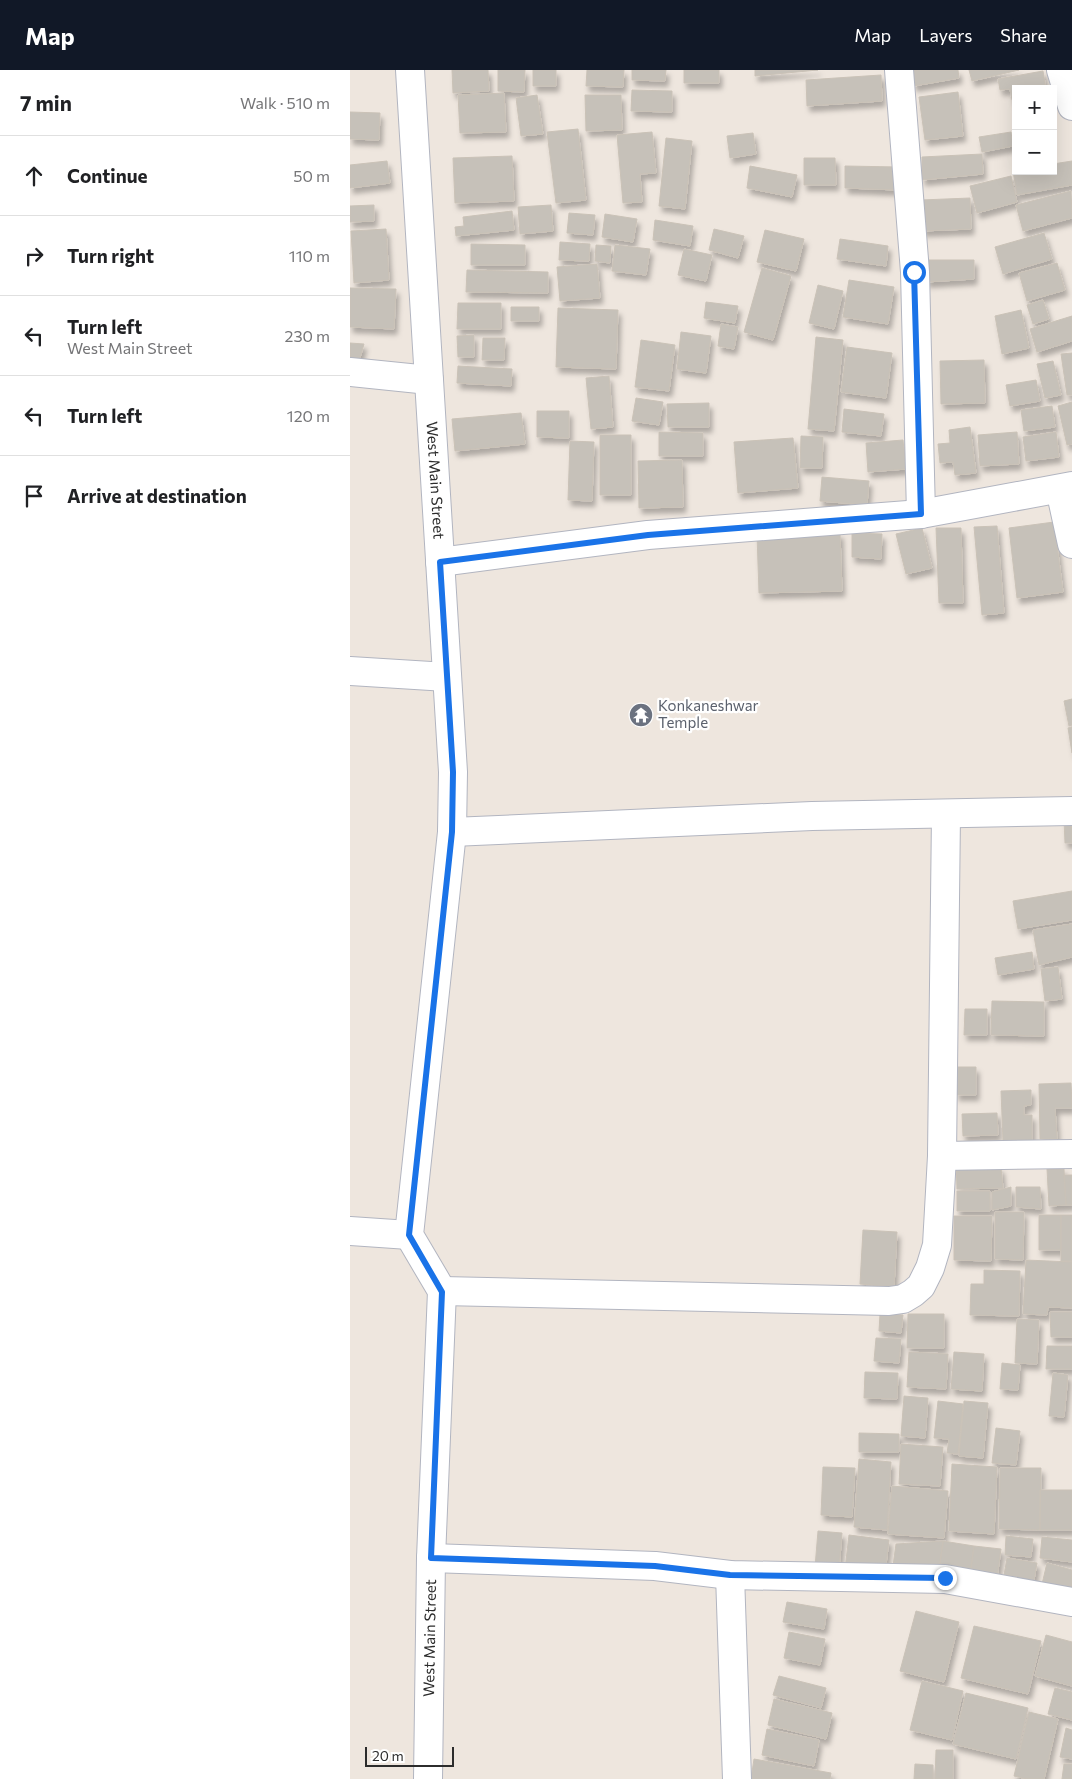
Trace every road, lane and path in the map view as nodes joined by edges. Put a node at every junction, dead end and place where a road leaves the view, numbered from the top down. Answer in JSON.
{"nodes":[{"id":1,"x":410,"y":70,"type":"edge"},
{"id":2,"x":899,"y":70,"type":"edge"},
{"id":3,"x":1061,"y":70,"type":"edge"},
{"id":4,"x":1072,"y":106,"type":"edge"},
{"id":5,"x":350,"y":372,"type":"edge"},
{"id":6,"x":429,"y":380,"type":"junction"},
{"id":7,"x":1066,"y":488,"type":"edge"},
{"id":8,"x":921,"y":514,"type":"junction"},
{"id":9,"x":1072,"y":544,"type":"edge"},
{"id":10,"x":440,"y":562,"type":"junction"},
{"id":11,"x":350,"y":671,"type":"edge"},
{"id":12,"x":447,"y":677,"type":"junction"},
{"id":13,"x":1072,"y":811,"type":"edge"},
{"id":14,"x":946,"y":814,"type":"junction"},
{"id":15,"x":452,"y":832,"type":"junction"},
{"id":16,"x":1072,"y":1154,"type":"edge"},
{"id":17,"x":942,"y":1156,"type":"junction"},
{"id":18,"x":350,"y":1231,"type":"edge"},
{"id":19,"x":409,"y":1235,"type":"junction"},
{"id":20,"x":442,"y":1292,"type":"junction"},
{"id":21,"x":431,"y":1558,"type":"junction"},
{"id":22,"x":730,"y":1575,"type":"junction"},
{"id":23,"x":1072,"y":1602,"type":"edge"},
{"id":24,"x":428,"y":1779,"type":"edge"},
{"id":25,"x":737,"y":1779,"type":"edge"}],
"edges":[{"from":1,"to":6,"type":"street","name":"West Main Street"},
{"from":2,"to":8,"type":"street"},
{"from":3,"to":4,"type":"street"},
{"from":5,"to":6,"type":"street"},
{"from":6,"to":10,"type":"street","name":"West Main Street"},
{"from":7,"to":8,"type":"street"},
{"from":7,"to":9,"type":"street"},
{"from":8,"to":10,"type":"street"},
{"from":10,"to":12,"type":"street","name":"West Main Street"},
{"from":11,"to":12,"type":"street"},
{"from":12,"to":15,"type":"street","name":"West Main Street"},
{"from":13,"to":14,"type":"street"},
{"from":14,"to":15,"type":"street"},
{"from":14,"to":17,"type":"street"},
{"from":15,"to":19,"type":"street","name":"West Main Street"},
{"from":16,"to":17,"type":"street"},
{"from":17,"to":20,"type":"street"},
{"from":18,"to":19,"type":"street"},
{"from":19,"to":20,"type":"street"},
{"from":20,"to":21,"type":"street","name":"West Main Street"},
{"from":21,"to":22,"type":"street"},
{"from":21,"to":24,"type":"street","name":"West Main Street"},
{"from":22,"to":23,"type":"street"},
{"from":22,"to":25,"type":"street"}]}
